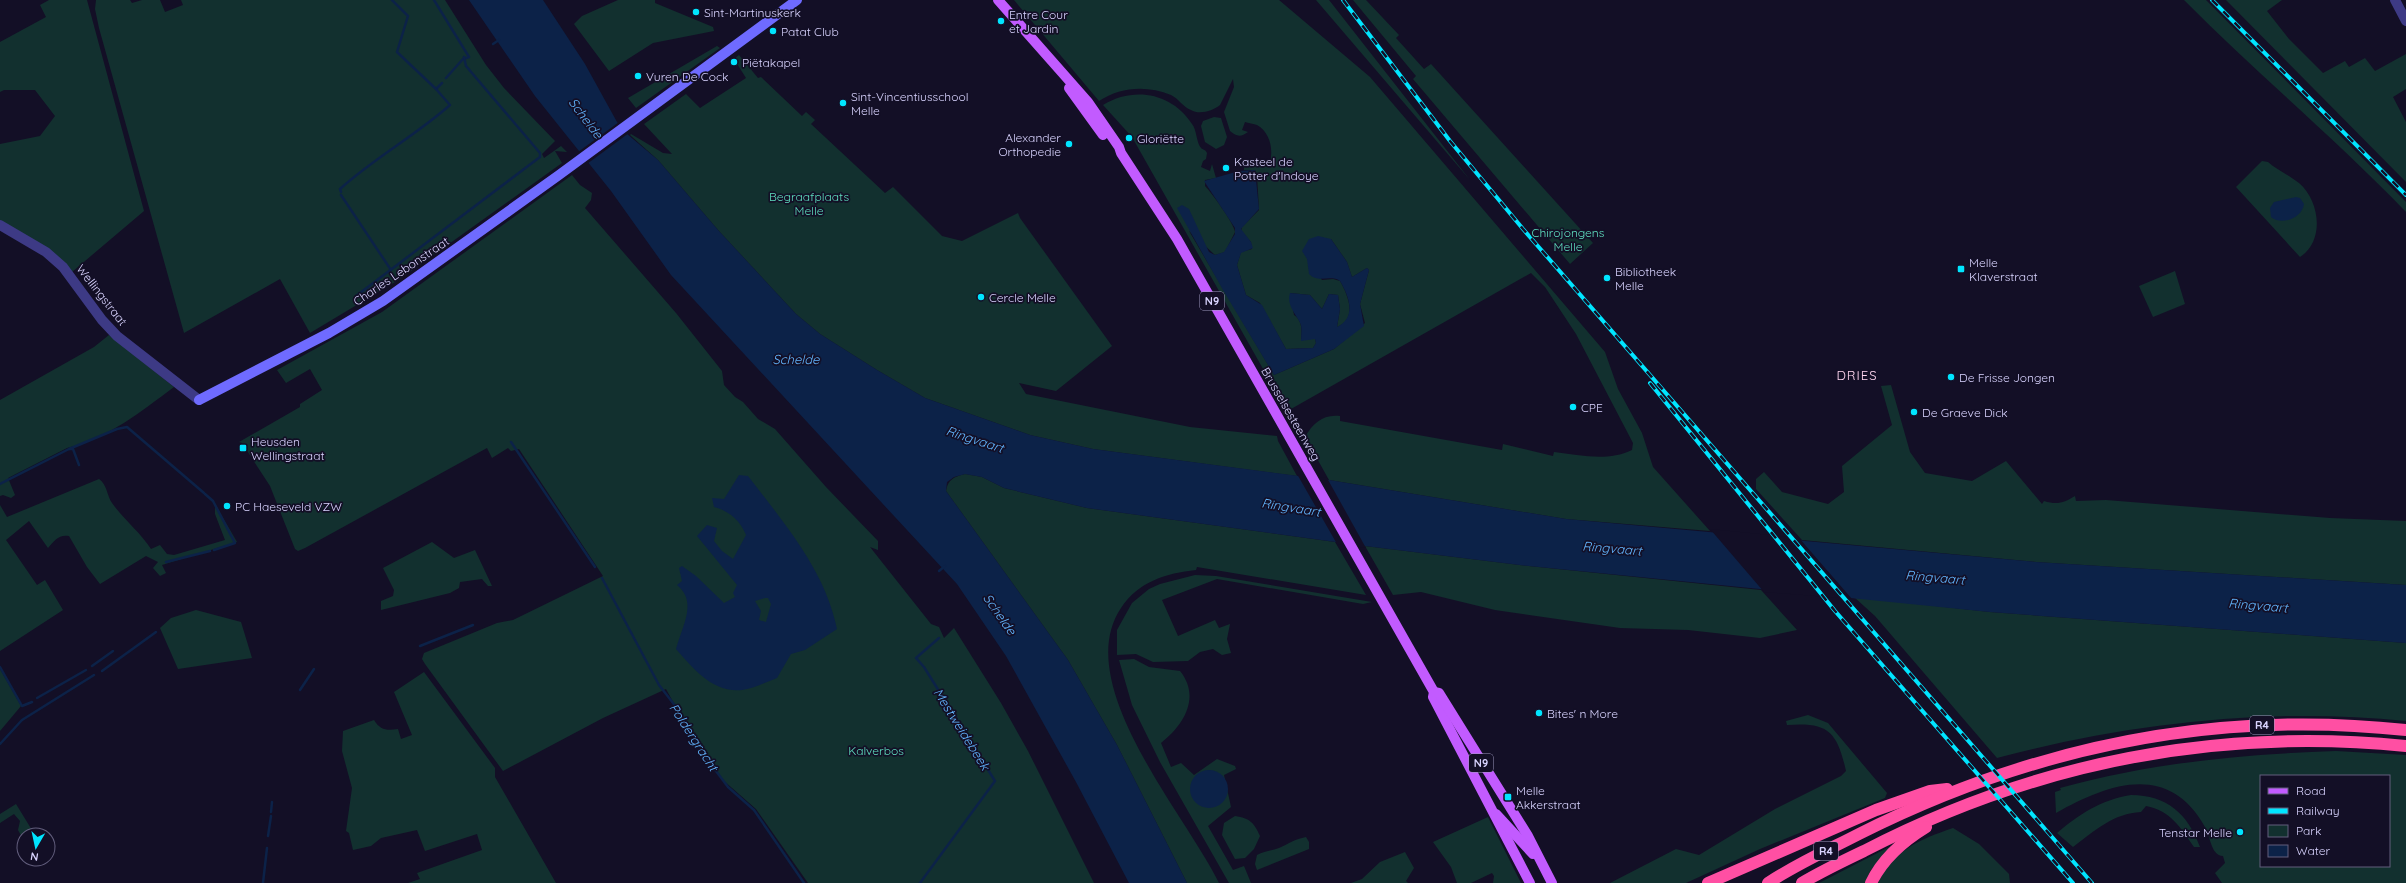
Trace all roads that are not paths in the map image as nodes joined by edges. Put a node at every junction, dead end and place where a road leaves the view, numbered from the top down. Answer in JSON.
{"nodes":[{"id":1,"x":797,"y":0,"type":"edge"},
{"id":2,"x":998,"y":0,"type":"edge"},
{"id":3,"x":2395,"y":0,"type":"edge"},
{"id":4,"x":2406,"y":21,"type":"edge"},
{"id":5,"x":0,"y":225,"type":"edge"},
{"id":6,"x":198,"y":400,"type":"joint"},
{"id":7,"x":1434,"y":692,"type":"junction"},
{"id":8,"x":2406,"y":730,"type":"edge"},
{"id":9,"x":2406,"y":746,"type":"edge"},
{"id":10,"x":1476,"y":780,"type":"junction"},
{"id":11,"x":1958,"y":788,"type":"junction"},
{"id":12,"x":1491,"y":811,"type":"junction"},
{"id":13,"x":1528,"y":836,"type":"junction"},
{"id":14,"x":1898,"y":839,"type":"junction"},
{"id":15,"x":1530,"y":883,"type":"edge"},
{"id":16,"x":1551,"y":883,"type":"edge"},
{"id":17,"x":1708,"y":883,"type":"edge"},
{"id":18,"x":1768,"y":883,"type":"edge"},
{"id":19,"x":1802,"y":883,"type":"edge"},
{"id":20,"x":1871,"y":883,"type":"edge"}],
"edges":[{"from":1,"to":6,"type":"main road","name":"Charles Lebonstraat"},
{"from":2,"to":7,"type":"main road","name":"Brusselsesteenweg","number":"N9"},
{"from":3,"to":4,"type":"street"},
{"from":5,"to":6,"type":"street","name":"Wellingstraat"},
{"from":7,"to":10,"type":"main road","name":"Brusselsesteenweg","number":"N9"},
{"from":7,"to":13,"type":"main road","name":"Brusselsesteenweg","number":"N9"},
{"from":8,"to":11,"type":"highway","number":"R4"},
{"from":9,"to":14,"type":"highway","number":"R4"},
{"from":10,"to":12,"type":"main road","name":"Brusselsesteenweg","number":"N9"},
{"from":10,"to":13,"type":"main road"},
{"from":11,"to":17,"type":"highway"},
{"from":11,"to":18,"type":"highway","number":"R4"},
{"from":12,"to":15,"type":"main road","name":"Brusselsesteenweg","number":"N9"},
{"from":12,"to":16,"type":"main road"},
{"from":13,"to":16,"type":"main road","name":"Brusselsesteenweg","number":"N9"},
{"from":14,"to":19,"type":"highway","number":"R4"},
{"from":14,"to":20,"type":"highway"}]}
